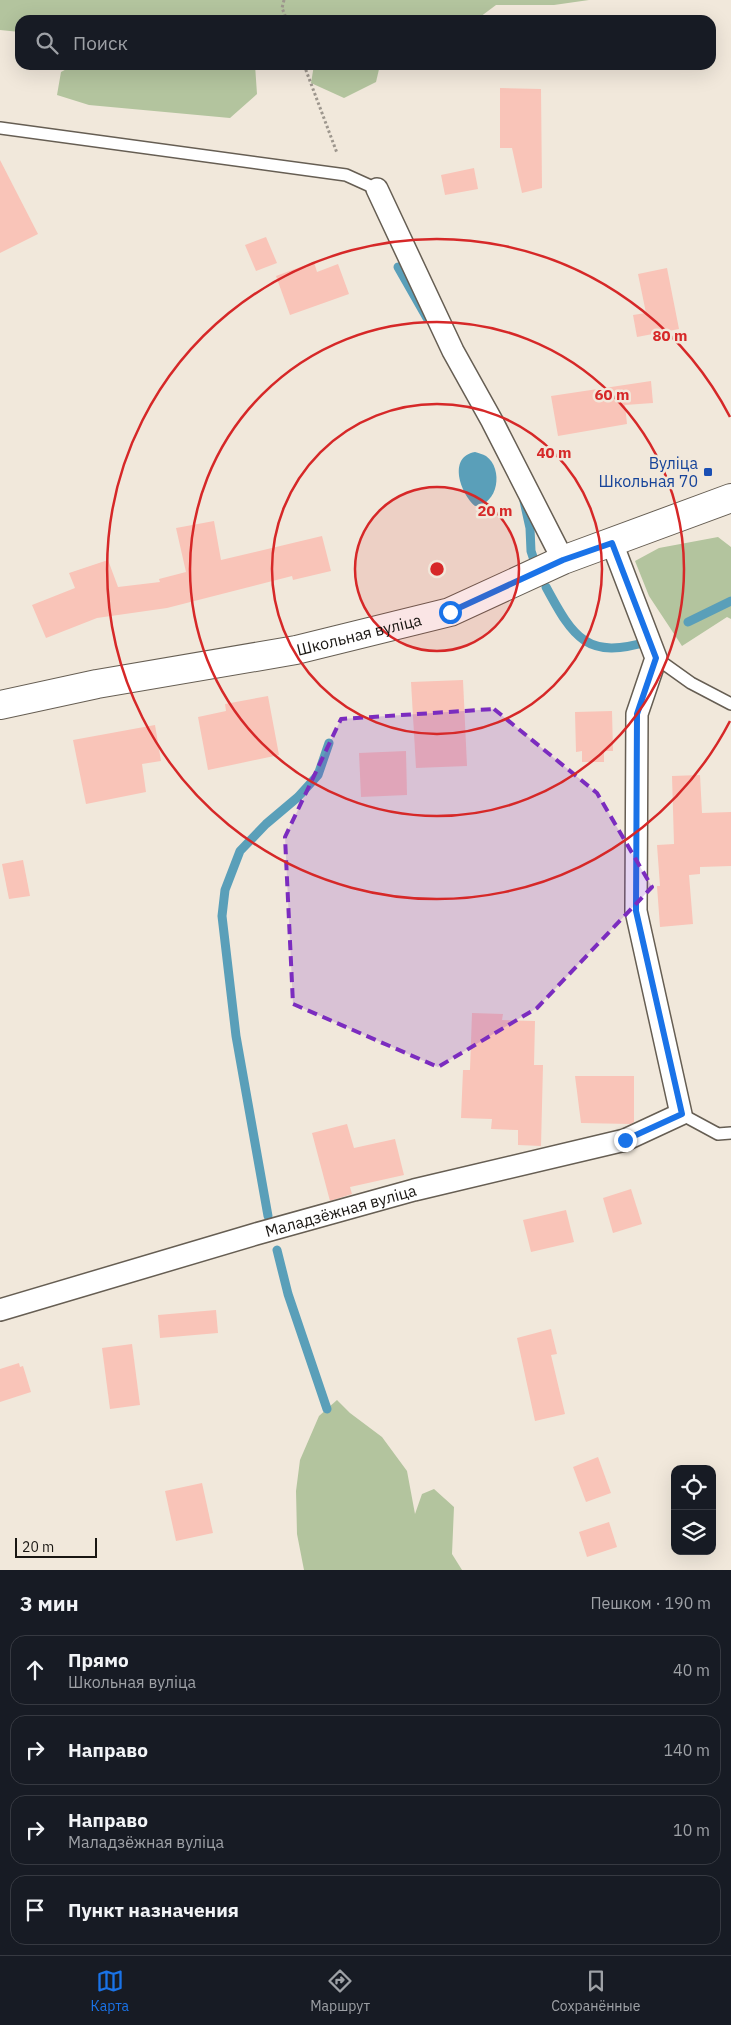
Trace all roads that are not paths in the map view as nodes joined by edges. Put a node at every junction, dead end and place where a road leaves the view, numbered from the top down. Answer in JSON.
{"nodes":[{"id":1,"x":0,"y":128,"type":"edge"},
{"id":2,"x":377,"y":189,"type":"joint"},
{"id":3,"x":731,"y":498,"type":"edge"},
{"id":4,"x":612,"y":543,"type":"junction"},
{"id":5,"x":563,"y":560,"type":"junction"},
{"id":6,"x":656,"y":658,"type":"junction"},
{"id":7,"x":731,"y":704,"type":"edge"},
{"id":8,"x":0,"y":705,"type":"edge"},
{"id":9,"x":682,"y":1114,"type":"junction"},
{"id":10,"x":731,"y":1134,"type":"edge"},
{"id":11,"x":0,"y":1310,"type":"edge"}],
"edges":[{"from":1,"to":2,"type":"lane"},
{"from":2,"to":5,"type":"street"},
{"from":3,"to":4,"type":"street","name":"Школьная вуліца"},
{"from":4,"to":5,"type":"street","name":"Школьная вуліца"},
{"from":4,"to":6,"type":"street"},
{"from":5,"to":8,"type":"street","name":"Школьная вуліца"},
{"from":6,"to":7,"type":"lane"},
{"from":6,"to":9,"type":"street"},
{"from":9,"to":10,"type":"lane"},
{"from":9,"to":11,"type":"street","name":"Маладзёжная вуліца"}]}
